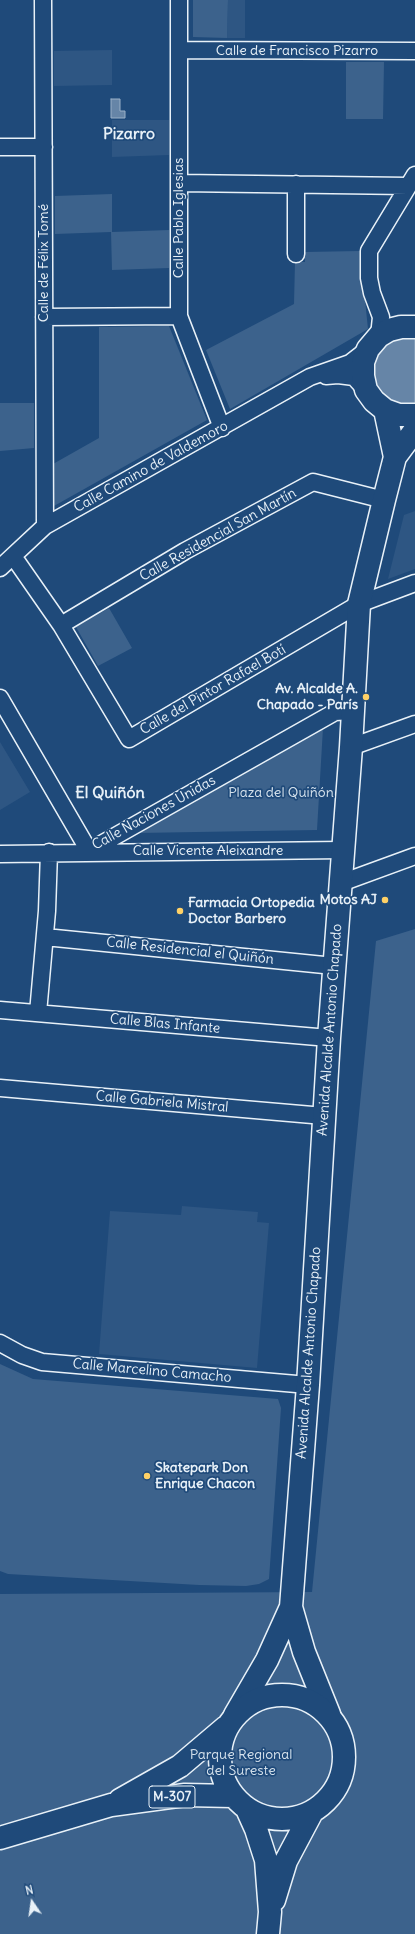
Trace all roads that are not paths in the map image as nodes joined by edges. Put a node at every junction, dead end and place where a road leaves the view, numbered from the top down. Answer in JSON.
{"nodes":[{"id":1,"x":43,"y":0,"type":"edge"},
{"id":2,"x":179,"y":0,"type":"edge"},
{"id":3,"x":179,"y":50,"type":"junction"},
{"id":4,"x":415,"y":51,"type":"edge"},
{"id":5,"x":0,"y":147,"type":"edge"},
{"id":6,"x":44,"y":147,"type":"junction"},
{"id":7,"x":411,"y":180,"type":"edge"},
{"id":8,"x":180,"y":183,"type":"junction"},
{"id":9,"x":296,"y":184,"type":"junction"},
{"id":10,"x":296,"y":254,"type":"dead end"},
{"id":11,"x":179,"y":316,"type":"junction"},
{"id":12,"x":44,"y":317,"type":"junction"},
{"id":13,"x":415,"y":327,"type":"edge"},
{"id":14,"x":374,"y":343,"type":"junction"},
{"id":15,"x":310,"y":378,"type":"junction"},
{"id":16,"x":366,"y":390,"type":"junction"},
{"id":17,"x":385,"y":410,"type":"junction"},
{"id":18,"x":415,"y":416,"type":"edge"},
{"id":19,"x":222,"y":428,"type":"junction"},
{"id":20,"x":415,"y":430,"type":"edge"},
{"id":21,"x":395,"y":457,"type":"junction"},
{"id":22,"x":384,"y":500,"type":"junction"},
{"id":23,"x":45,"y":526,"type":"junction"},
{"id":24,"x":13,"y":556,"type":"junction"},
{"id":25,"x":0,"y":568,"type":"edge"},
{"id":26,"x":415,"y":583,"type":"edge"},
{"id":27,"x":359,"y":604,"type":"junction"},
{"id":28,"x":61,"y":625,"type":"junction"},
{"id":29,"x":0,"y":698,"type":"edge"},
{"id":30,"x":353,"y":711,"type":"junction"},
{"id":31,"x":415,"y":724,"type":"edge"},
{"id":32,"x":351,"y":747,"type":"junction"},
{"id":33,"x":343,"y":850,"type":"junction"},
{"id":34,"x":89,"y":851,"type":"junction"},
{"id":35,"x":49,"y":852,"type":"junction"},
{"id":36,"x":0,"y":854,"type":"edge"},
{"id":37,"x":415,"y":856,"type":"edge"},
{"id":38,"x":341,"y":883,"type":"junction"},
{"id":39,"x":45,"y":937,"type":"junction"},
{"id":40,"x":334,"y":966,"type":"junction"},
{"id":41,"x":0,"y":1010,"type":"edge"},
{"id":42,"x":38,"y":1013,"type":"junction"},
{"id":43,"x":329,"y":1038,"type":"junction"},
{"id":44,"x":0,"y":1088,"type":"edge"},
{"id":45,"x":324,"y":1116,"type":"junction"},
{"id":46,"x":0,"y":1343,"type":"edge"},
{"id":47,"x":308,"y":1384,"type":"junction"},
{"id":48,"x":291,"y":1607,"type":"junction"},
{"id":49,"x":329,"y":1714,"type":"junction"},
{"id":50,"x":231,"y":1721,"type":"junction"},
{"id":51,"x":240,"y":1802,"type":"junction"},
{"id":52,"x":111,"y":1805,"type":"junction"},
{"id":53,"x":312,"y":1812,"type":"junction"},
{"id":54,"x":0,"y":1838,"type":"edge"},
{"id":55,"x":270,"y":1912,"type":"junction"},
{"id":56,"x":268,"y":1934,"type":"edge"}],
"edges":[{"from":1,"to":6,"type":"street","name":"Calle de Félix Tomé"},
{"from":2,"to":3,"type":"street","name":"Calle Pablo Iglesias"},
{"from":3,"to":4,"type":"street","name":"Calle de Francisco Pizarro"},
{"from":3,"to":8,"type":"street","name":"Calle Pablo Iglesias"},
{"from":5,"to":6,"type":"street"},
{"from":6,"to":12,"type":"street","name":"Calle de Félix Tomé"},
{"from":7,"to":9,"type":"street"},
{"from":7,"to":14,"type":"street"},
{"from":8,"to":9,"type":"street"},
{"from":8,"to":11,"type":"street","name":"Calle Pablo Iglesias"},
{"from":9,"to":10,"type":"street"},
{"from":11,"to":12,"type":"street"},
{"from":11,"to":19,"type":"street","name":"Calle Pablo Iglesias"},
{"from":12,"to":23,"type":"street","name":"Calle de Félix Tomé"},
{"from":13,"to":14,"type":"main road"},
{"from":14,"to":15,"type":"street","name":"Calle Camino de Valdemoro"},
{"from":14,"to":16,"type":"main road"},
{"from":15,"to":16,"type":"street","name":"Calle Camino de Valdemoro"},
{"from":15,"to":19,"type":"street","name":"Calle Camino de Valdemoro"},
{"from":16,"to":17,"type":"main road"},
{"from":17,"to":18,"type":"main road"},
{"from":17,"to":21,"type":"main road","name":"Avenida Alcalde Antonio Chapado"},
{"from":19,"to":23,"type":"street","name":"Calle Camino de Valdemoro"},
{"from":20,"to":21,"type":"main road","name":"Avenida Alcalde Antonio Chapado"},
{"from":21,"to":22,"type":"main road","name":"Avenida Alcalde Antonio Chapado"},
{"from":22,"to":27,"type":"main road","name":"Avenida Alcalde Antonio Chapado"},
{"from":22,"to":28,"type":"street","name":"Calle Residencial San Martín"},
{"from":23,"to":24,"type":"street","name":"Calle Camino de Valdemoro"},
{"from":24,"to":25,"type":"street","name":"Calle Camino de Valdemoro"},
{"from":24,"to":28,"type":"street","name":"Calle del Pintor Rafael Botí"},
{"from":26,"to":27,"type":"street"},
{"from":27,"to":28,"type":"street","name":"Calle del Pintor Rafael Botí"},
{"from":27,"to":30,"type":"main road","name":"Avenida Alcalde Antonio Chapado"},
{"from":29,"to":34,"type":"street","name":"Calle Naciones Unidas"},
{"from":30,"to":32,"type":"main road","name":"Avenida Alcalde Antonio Chapado"},
{"from":30,"to":34,"type":"street","name":"Calle Naciones Unidas"},
{"from":31,"to":32,"type":"street"},
{"from":32,"to":33,"type":"main road","name":"Avenida Alcalde Antonio Chapado"},
{"from":33,"to":34,"type":"street","name":"Calle Vicente Aleixandre"},
{"from":33,"to":38,"type":"main road","name":"Avenida Alcalde Antonio Chapado"},
{"from":34,"to":35,"type":"street","name":"Calle Vicente Aleixandre"},
{"from":35,"to":36,"type":"street","name":"Calle Vicente Aleixandre"},
{"from":35,"to":39,"type":"street"},
{"from":37,"to":38,"type":"street"},
{"from":38,"to":40,"type":"main road","name":"Avenida Alcalde Antonio Chapado"},
{"from":39,"to":40,"type":"street","name":"Calle Residencial el Quiñón"},
{"from":39,"to":42,"type":"street"},
{"from":40,"to":43,"type":"main road","name":"Avenida Alcalde Antonio Chapado"},
{"from":41,"to":42,"type":"street","name":"Calle Blas Infante"},
{"from":42,"to":43,"type":"street","name":"Calle Blas Infante"},
{"from":43,"to":45,"type":"main road","name":"Avenida Alcalde Antonio Chapado"},
{"from":44,"to":45,"type":"street","name":"Calle Gabriela Mistral"},
{"from":45,"to":47,"type":"main road","name":"Avenida Alcalde Antonio Chapado"},
{"from":46,"to":47,"type":"street","name":"Calle Marcelino Camacho"},
{"from":47,"to":48,"type":"main road","name":"Avenida Alcalde Antonio Chapado"},
{"from":48,"to":49,"type":"main road"},
{"from":48,"to":50,"type":"main road"},
{"from":49,"to":50,"type":"main road","number":"M-307"},
{"from":49,"to":53,"type":"main road","number":"M-307"},
{"from":50,"to":51,"type":"main road","number":"M-307"},
{"from":50,"to":52,"type":"main road","number":"M-307"},
{"from":51,"to":52,"type":"main road","number":"M-307"},
{"from":51,"to":53,"type":"main road","number":"M-307"},
{"from":51,"to":55,"type":"main road","number":"M-307"},
{"from":52,"to":54,"type":"main road","number":"M-307"},
{"from":53,"to":55,"type":"main road","number":"M-307"},
{"from":55,"to":56,"type":"main road","number":"M-307"}]}
